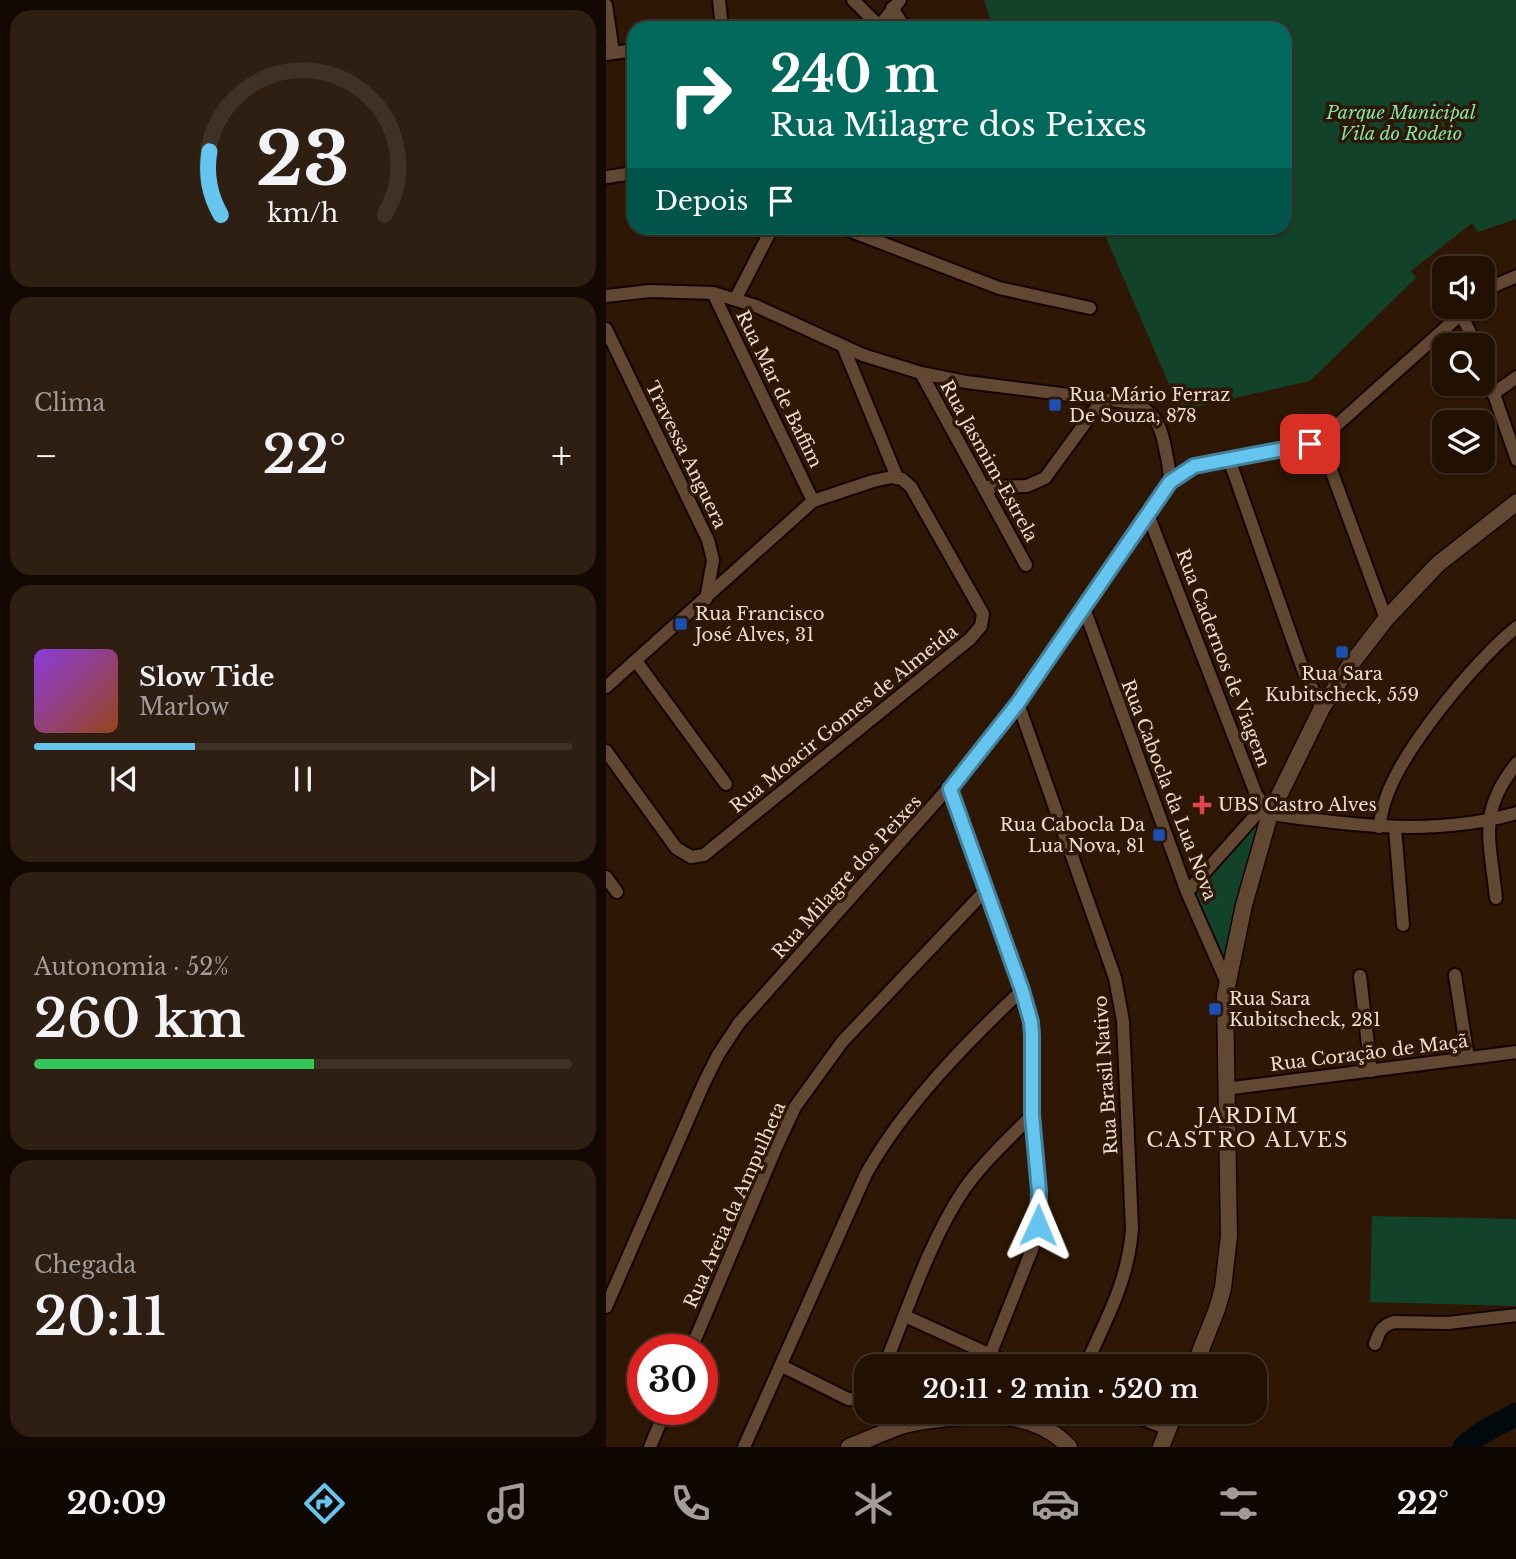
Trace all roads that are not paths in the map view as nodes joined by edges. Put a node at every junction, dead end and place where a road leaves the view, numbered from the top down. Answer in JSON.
{"nodes":[{"id":1,"x":719,"y":0,"type":"edge"},
{"id":2,"x":853,"y":0,"type":"edge"},
{"id":3,"x":896,"y":4,"type":"edge"},
{"id":4,"x":606,"y":5,"type":"edge"},
{"id":5,"x":721,"y":21,"type":"edge"},
{"id":6,"x":873,"y":21,"type":"edge"},
{"id":7,"x":883,"y":21,"type":"edge"},
{"id":8,"x":902,"y":21,"type":"edge"},
{"id":9,"x":610,"y":53,"type":"edge"},
{"id":10,"x":627,"y":174,"type":"edge"},
{"id":11,"x":606,"y":177,"type":"edge"},
{"id":12,"x":768,"y":235,"type":"edge"},
{"id":13,"x":861,"y":235,"type":"edge"},
{"id":14,"x":1517,"y":275,"type":"edge"},
{"id":15,"x":1495,"y":286,"type":"edge"},
{"id":16,"x":713,"y":293,"type":"junction"},
{"id":17,"x":606,"y":296,"type":"edge"},
{"id":18,"x":736,"y":298,"type":"junction"},
{"id":19,"x":1090,"y":308,"type":"dead end"},
{"id":20,"x":1456,"y":319,"type":"edge"},
{"id":21,"x":606,"y":329,"type":"edge"},
{"id":22,"x":843,"y":346,"type":"junction"},
{"id":23,"x":921,"y":373,"type":"junction"},
{"id":24,"x":1517,"y":377,"type":"edge"},
{"id":25,"x":1495,"y":393,"type":"edge"},
{"id":26,"x":1494,"y":396,"type":"edge"},
{"id":27,"x":1102,"y":400,"type":"junction"},
{"id":28,"x":1320,"y":440,"type":"junction"},
{"id":29,"x":1229,"y":459,"type":"junction"},
{"id":30,"x":1517,"y":460,"type":"edge"},
{"id":31,"x":897,"y":477,"type":"junction"},
{"id":32,"x":1170,"y":482,"type":"junction"},
{"id":33,"x":984,"y":488,"type":"junction"},
{"id":34,"x":813,"y":500,"type":"junction"},
{"id":35,"x":1517,"y":502,"type":"edge"},
{"id":36,"x":1147,"y":512,"type":"junction"},
{"id":37,"x":1026,"y":565,"type":"dead end"},
{"id":38,"x":705,"y":600,"type":"junction"},
{"id":39,"x":1084,"y":608,"type":"junction"},
{"id":40,"x":1386,"y":619,"type":"junction"},
{"id":41,"x":1517,"y":626,"type":"edge"},
{"id":42,"x":636,"y":661,"type":"junction"},
{"id":43,"x":606,"y":687,"type":"edge"},
{"id":44,"x":1018,"y":703,"type":"junction"},
{"id":45,"x":1322,"y":708,"type":"junction"},
{"id":46,"x":606,"y":751,"type":"edge"},
{"id":47,"x":1517,"y":763,"type":"edge"},
{"id":48,"x":726,"y":785,"type":"dead end"},
{"id":49,"x":950,"y":789,"type":"junction"},
{"id":50,"x":1267,"y":811,"type":"junction"},
{"id":51,"x":1517,"y":813,"type":"edge"},
{"id":52,"x":1489,"y":820,"type":"junction"},
{"id":53,"x":1379,"y":827,"type":"junction"},
{"id":54,"x":1395,"y":828,"type":"junction"},
{"id":55,"x":606,"y":877,"type":"edge"},
{"id":56,"x":985,"y":891,"type":"junction"},
{"id":57,"x":616,"y":892,"type":"dead end"},
{"id":58,"x":1187,"y":892,"type":"junction"},
{"id":59,"x":1496,"y":898,"type":"dead end"},
{"id":60,"x":1402,"y":925,"type":"dead end"},
{"id":61,"x":1455,"y":975,"type":"dead end"},
{"id":62,"x":1360,"y":976,"type":"dead end"},
{"id":63,"x":1227,"y":982,"type":"junction"},
{"id":64,"x":1022,"y":990,"type":"junction"},
{"id":65,"x":1517,"y":1052,"type":"edge"},
{"id":66,"x":1468,"y":1058,"type":"junction"},
{"id":67,"x":1371,"y":1071,"type":"junction"},
{"id":68,"x":1225,"y":1089,"type":"junction"},
{"id":69,"x":1032,"y":1115,"type":"junction"},
{"id":70,"x":606,"y":1307,"type":"edge"},
{"id":71,"x":1517,"y":1315,"type":"edge"},
{"id":72,"x":905,"y":1316,"type":"junction"},
{"id":73,"x":697,"y":1334,"type":"edge"},
{"id":74,"x":1375,"y":1344,"type":"dead end"},
{"id":75,"x":889,"y":1354,"type":"edge"},
{"id":76,"x":990,"y":1354,"type":"joint"},
{"id":77,"x":1091,"y":1354,"type":"edge"},
{"id":78,"x":1199,"y":1354,"type":"edge"},
{"id":79,"x":782,"y":1366,"type":"junction"},
{"id":80,"x":854,"y":1400,"type":"edge"},
{"id":81,"x":1155,"y":1424,"type":"edge"},
{"id":82,"x":1170,"y":1424,"type":"edge"},
{"id":83,"x":659,"y":1425,"type":"edge"},
{"id":84,"x":1168,"y":1429,"type":"junction"},
{"id":85,"x":650,"y":1447,"type":"edge"},
{"id":86,"x":744,"y":1447,"type":"edge"},
{"id":87,"x":849,"y":1447,"type":"edge"},
{"id":88,"x":1069,"y":1447,"type":"edge"},
{"id":89,"x":1161,"y":1447,"type":"edge"}],
"edges":[{"from":1,"to":5,"type":"street"},
{"from":2,"to":6,"type":"street"},
{"from":3,"to":7,"type":"street"},
{"from":3,"to":8,"type":"street"},
{"from":4,"to":9,"type":"street"},
{"from":10,"to":11,"type":"street"},
{"from":12,"to":18,"type":"street"},
{"from":13,"to":19,"type":"street"},
{"from":14,"to":15,"type":"street"},
{"from":16,"to":17,"type":"street"},
{"from":16,"to":18,"type":"street"},
{"from":16,"to":34,"type":"street","name":"Rua Mar de Baffim"},
{"from":18,"to":22,"type":"street"},
{"from":20,"to":28,"type":"street","name":"Rua Milagre dos Peixes"},
{"from":21,"to":38,"type":"street","name":"Travessa Anguera"},
{"from":22,"to":23,"type":"street"},
{"from":22,"to":31,"type":"street"},
{"from":23,"to":27,"type":"street"},
{"from":23,"to":33,"type":"street","name":"Rua Jasmim-Estrela"},
{"from":24,"to":25,"type":"street"},
{"from":26,"to":30,"type":"street"},
{"from":27,"to":32,"type":"street"},
{"from":27,"to":33,"type":"street"},
{"from":28,"to":29,"type":"street","name":"Rua Milagre dos Peixes"},
{"from":28,"to":40,"type":"street"},
{"from":29,"to":32,"type":"street","name":"Rua Milagre dos Peixes"},
{"from":29,"to":45,"type":"street"},
{"from":31,"to":34,"type":"street"},
{"from":31,"to":46,"type":"street","name":"Rua Moacir Gomes de Almeida"},
{"from":32,"to":36,"type":"street","name":"Rua Milagre dos Peixes"},
{"from":33,"to":37,"type":"street","name":"Rua Jasmim-Estrela"},
{"from":34,"to":38,"type":"street"},
{"from":35,"to":40,"type":"street"},
{"from":36,"to":39,"type":"street","name":"Rua Milagre dos Peixes"},
{"from":36,"to":50,"type":"street","name":"Rua Cadernos de Viagem"},
{"from":38,"to":42,"type":"street"},
{"from":39,"to":44,"type":"street","name":"Rua Milagre dos Peixes"},
{"from":39,"to":58,"type":"street","name":"Rua Cabocla da Lua Nova"},
{"from":40,"to":45,"type":"street"},
{"from":41,"to":53,"type":"street"},
{"from":42,"to":43,"type":"street"},
{"from":42,"to":48,"type":"street"},
{"from":44,"to":49,"type":"street","name":"Rua Milagre dos Peixes"},
{"from":44,"to":77,"type":"street","name":"Rua Brasil Nativo"},
{"from":45,"to":50,"type":"street"},
{"from":47,"to":52,"type":"street"},
{"from":49,"to":56,"type":"street"},
{"from":49,"to":70,"type":"street","name":"Rua Milagre dos Peixes"},
{"from":50,"to":53,"type":"street"},
{"from":50,"to":58,"type":"street"},
{"from":50,"to":63,"type":"street"},
{"from":51,"to":52,"type":"street"},
{"from":52,"to":54,"type":"street"},
{"from":52,"to":59,"type":"street"},
{"from":53,"to":54,"type":"street"},
{"from":54,"to":60,"type":"street"},
{"from":55,"to":57,"type":"street"},
{"from":56,"to":64,"type":"street"},
{"from":56,"to":73,"type":"street","name":"Rua Areia da Ampulheta"},
{"from":58,"to":63,"type":"street","name":"Rua Cabocla da Lua Nova"},
{"from":61,"to":66,"type":"street"},
{"from":62,"to":67,"type":"street"},
{"from":63,"to":68,"type":"street"},
{"from":64,"to":69,"type":"street"},
{"from":64,"to":79,"type":"street"},
{"from":65,"to":66,"type":"street","name":"Rua Coração de Maçã"},
{"from":66,"to":67,"type":"street","name":"Rua Coração de Maçã"},
{"from":67,"to":68,"type":"street","name":"Rua Coração de Maçã"},
{"from":68,"to":78,"type":"street"},
{"from":69,"to":72,"type":"street"},
{"from":69,"to":76,"type":"street"},
{"from":71,"to":74,"type":"street"},
{"from":72,"to":75,"type":"street"},
{"from":72,"to":76,"type":"street"},
{"from":79,"to":80,"type":"street"},
{"from":79,"to":86,"type":"street"},
{"from":81,"to":84,"type":"street"},
{"from":82,"to":84,"type":"street"},
{"from":83,"to":85,"type":"street"},
{"from":84,"to":89,"type":"street"},
{"from":87,"to":88,"type":"street"}]}
